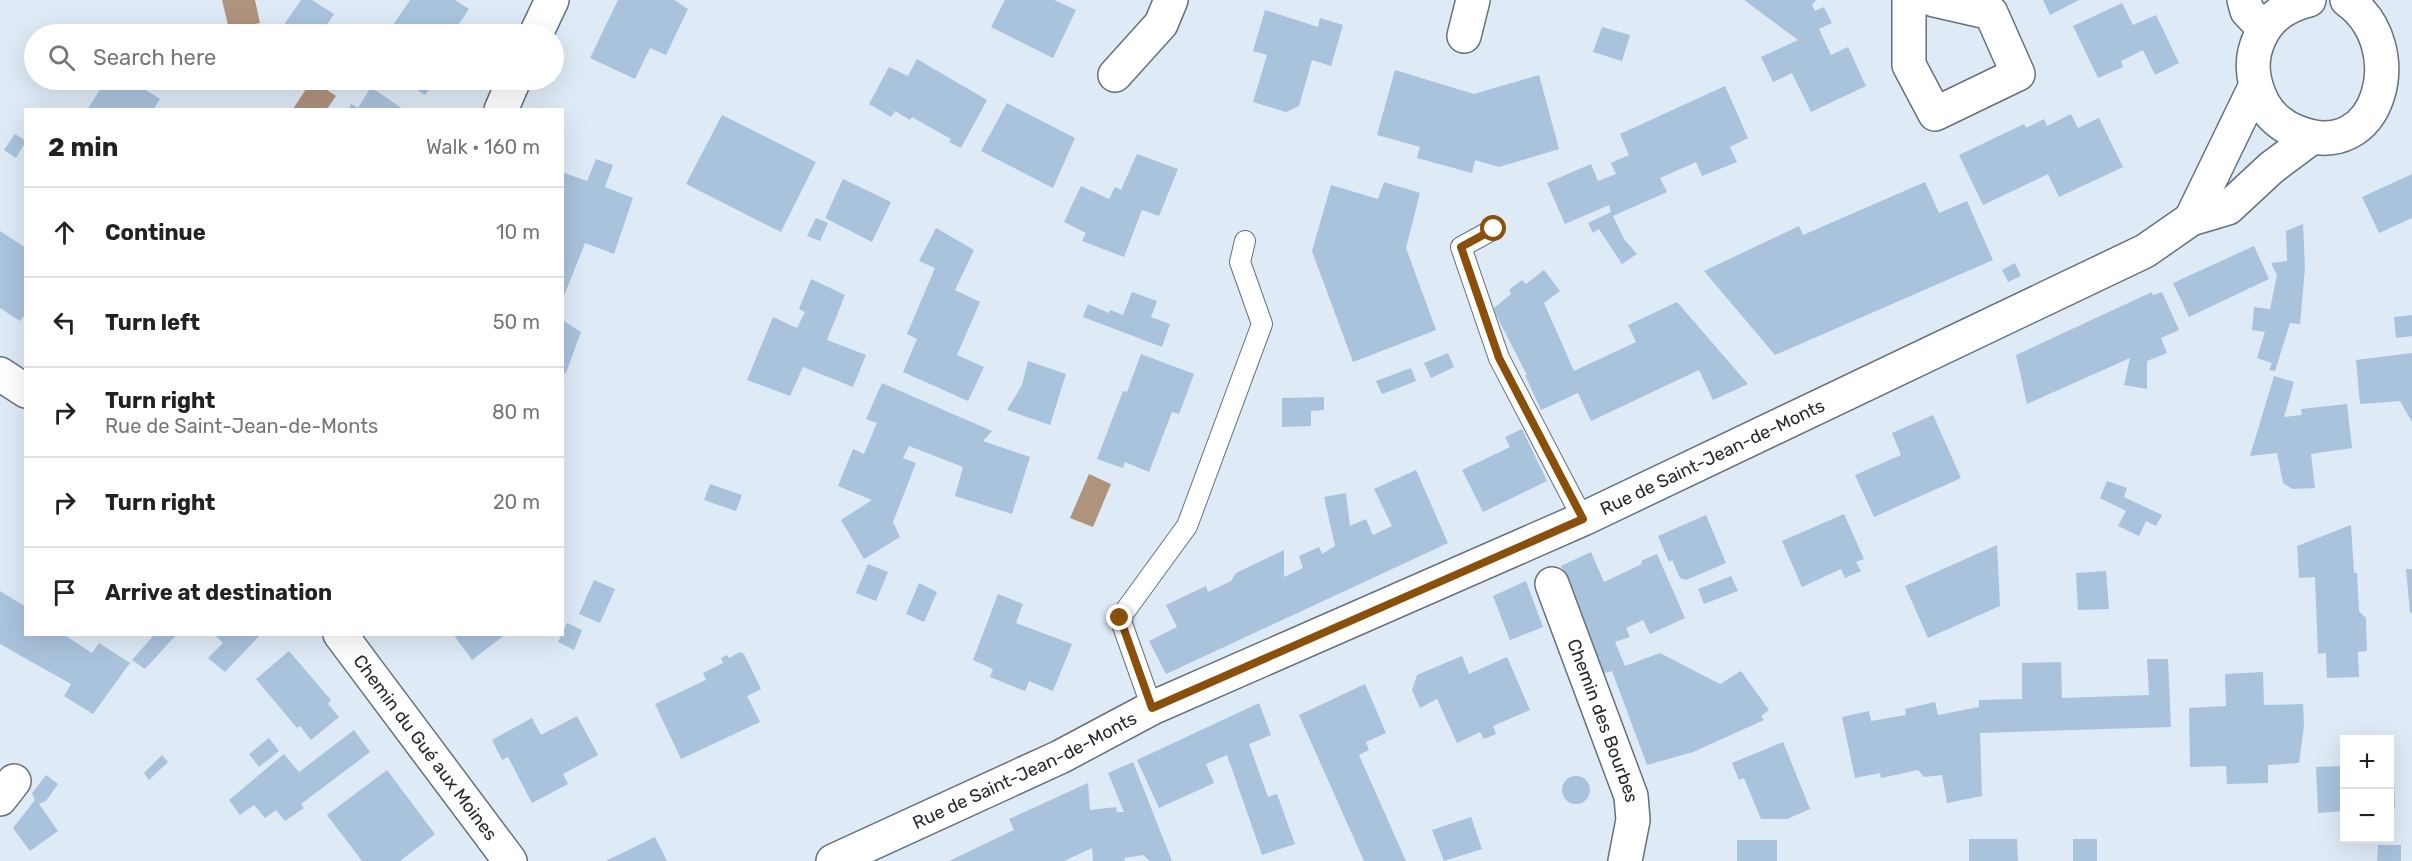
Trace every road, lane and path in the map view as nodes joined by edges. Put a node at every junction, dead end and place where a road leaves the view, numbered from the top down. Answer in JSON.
{"nodes":[{"id":1,"x":552,"y":0,"type":"edge"},
{"id":2,"x":1171,"y":0,"type":"edge"},
{"id":3,"x":1473,"y":0,"type":"edge"},
{"id":4,"x":1909,"y":0,"type":"edge"},
{"id":5,"x":1934,"y":0,"type":"edge"},
{"id":6,"x":2244,"y":0,"type":"edge"},
{"id":7,"x":2309,"y":0,"type":"edge"},
{"id":8,"x":2347,"y":0,"type":"edge"},
{"id":9,"x":541,"y":24,"type":"edge"},
{"id":10,"x":2264,"y":29,"type":"junction"},
{"id":11,"x":1464,"y":36,"type":"dead end"},
{"id":12,"x":1115,"y":75,"type":"dead end"},
{"id":13,"x":2255,"y":87,"type":"junction"},
{"id":14,"x":510,"y":90,"type":"edge"},
{"id":15,"x":2400,"y":95,"type":"edge"},
{"id":16,"x":502,"y":108,"type":"edge"},
{"id":17,"x":2311,"y":138,"type":"junction"},
{"id":18,"x":2191,"y":219,"type":"junction"},
{"id":19,"x":1494,"y":229,"type":"dead end"},
{"id":20,"x":1245,"y":241,"type":"dead end"},
{"id":21,"x":0,"y":374,"type":"edge"},
{"id":22,"x":24,"y":390,"type":"edge"},
{"id":23,"x":1583,"y":519,"type":"junction"},
{"id":24,"x":1552,"y":584,"type":"dead end"},
{"id":25,"x":341,"y":636,"type":"edge"},
{"id":26,"x":1152,"y":708,"type":"junction"},
{"id":27,"x":510,"y":861,"type":"edge"},
{"id":28,"x":834,"y":861,"type":"edge"},
{"id":29,"x":1625,"y":861,"type":"edge"}],
"edges":[{"from":1,"to":9,"type":"main road"},
{"from":2,"to":12,"type":"main road"},
{"from":3,"to":11,"type":"main road"},
{"from":4,"to":5,"type":"main road"},
{"from":6,"to":10,"type":"main road"},
{"from":7,"to":10,"type":"main road","name":"Rue de Saint-Jean-de-Monts"},
{"from":8,"to":15,"type":"main road","name":"Rue de Saint-Jean-de-Monts"},
{"from":10,"to":13,"type":"main road","name":"Rue de Saint-Jean-de-Monts"},
{"from":13,"to":17,"type":"main road","name":"Rue de Saint-Jean-de-Monts"},
{"from":13,"to":18,"type":"main road","name":"Rue de Saint-Jean-de-Monts"},
{"from":14,"to":16,"type":"main road"},
{"from":15,"to":17,"type":"main road","name":"Rue de Saint-Jean-de-Monts"},
{"from":17,"to":18,"type":"main road","name":"Rue de Saint-Jean-de-Monts"},
{"from":18,"to":23,"type":"main road","name":"Rue de Saint-Jean-de-Monts"},
{"from":19,"to":23,"type":"lane"},
{"from":20,"to":26,"type":"lane"},
{"from":21,"to":22,"type":"main road"},
{"from":23,"to":26,"type":"main road","name":"Rue de Saint-Jean-de-Monts"},
{"from":24,"to":29,"type":"main road","name":"Chemin des Bourbes"},
{"from":25,"to":27,"type":"main road","name":"Chemin du Gué aux Moines"},
{"from":26,"to":28,"type":"main road","name":"Rue de Saint-Jean-de-Monts"}]}
